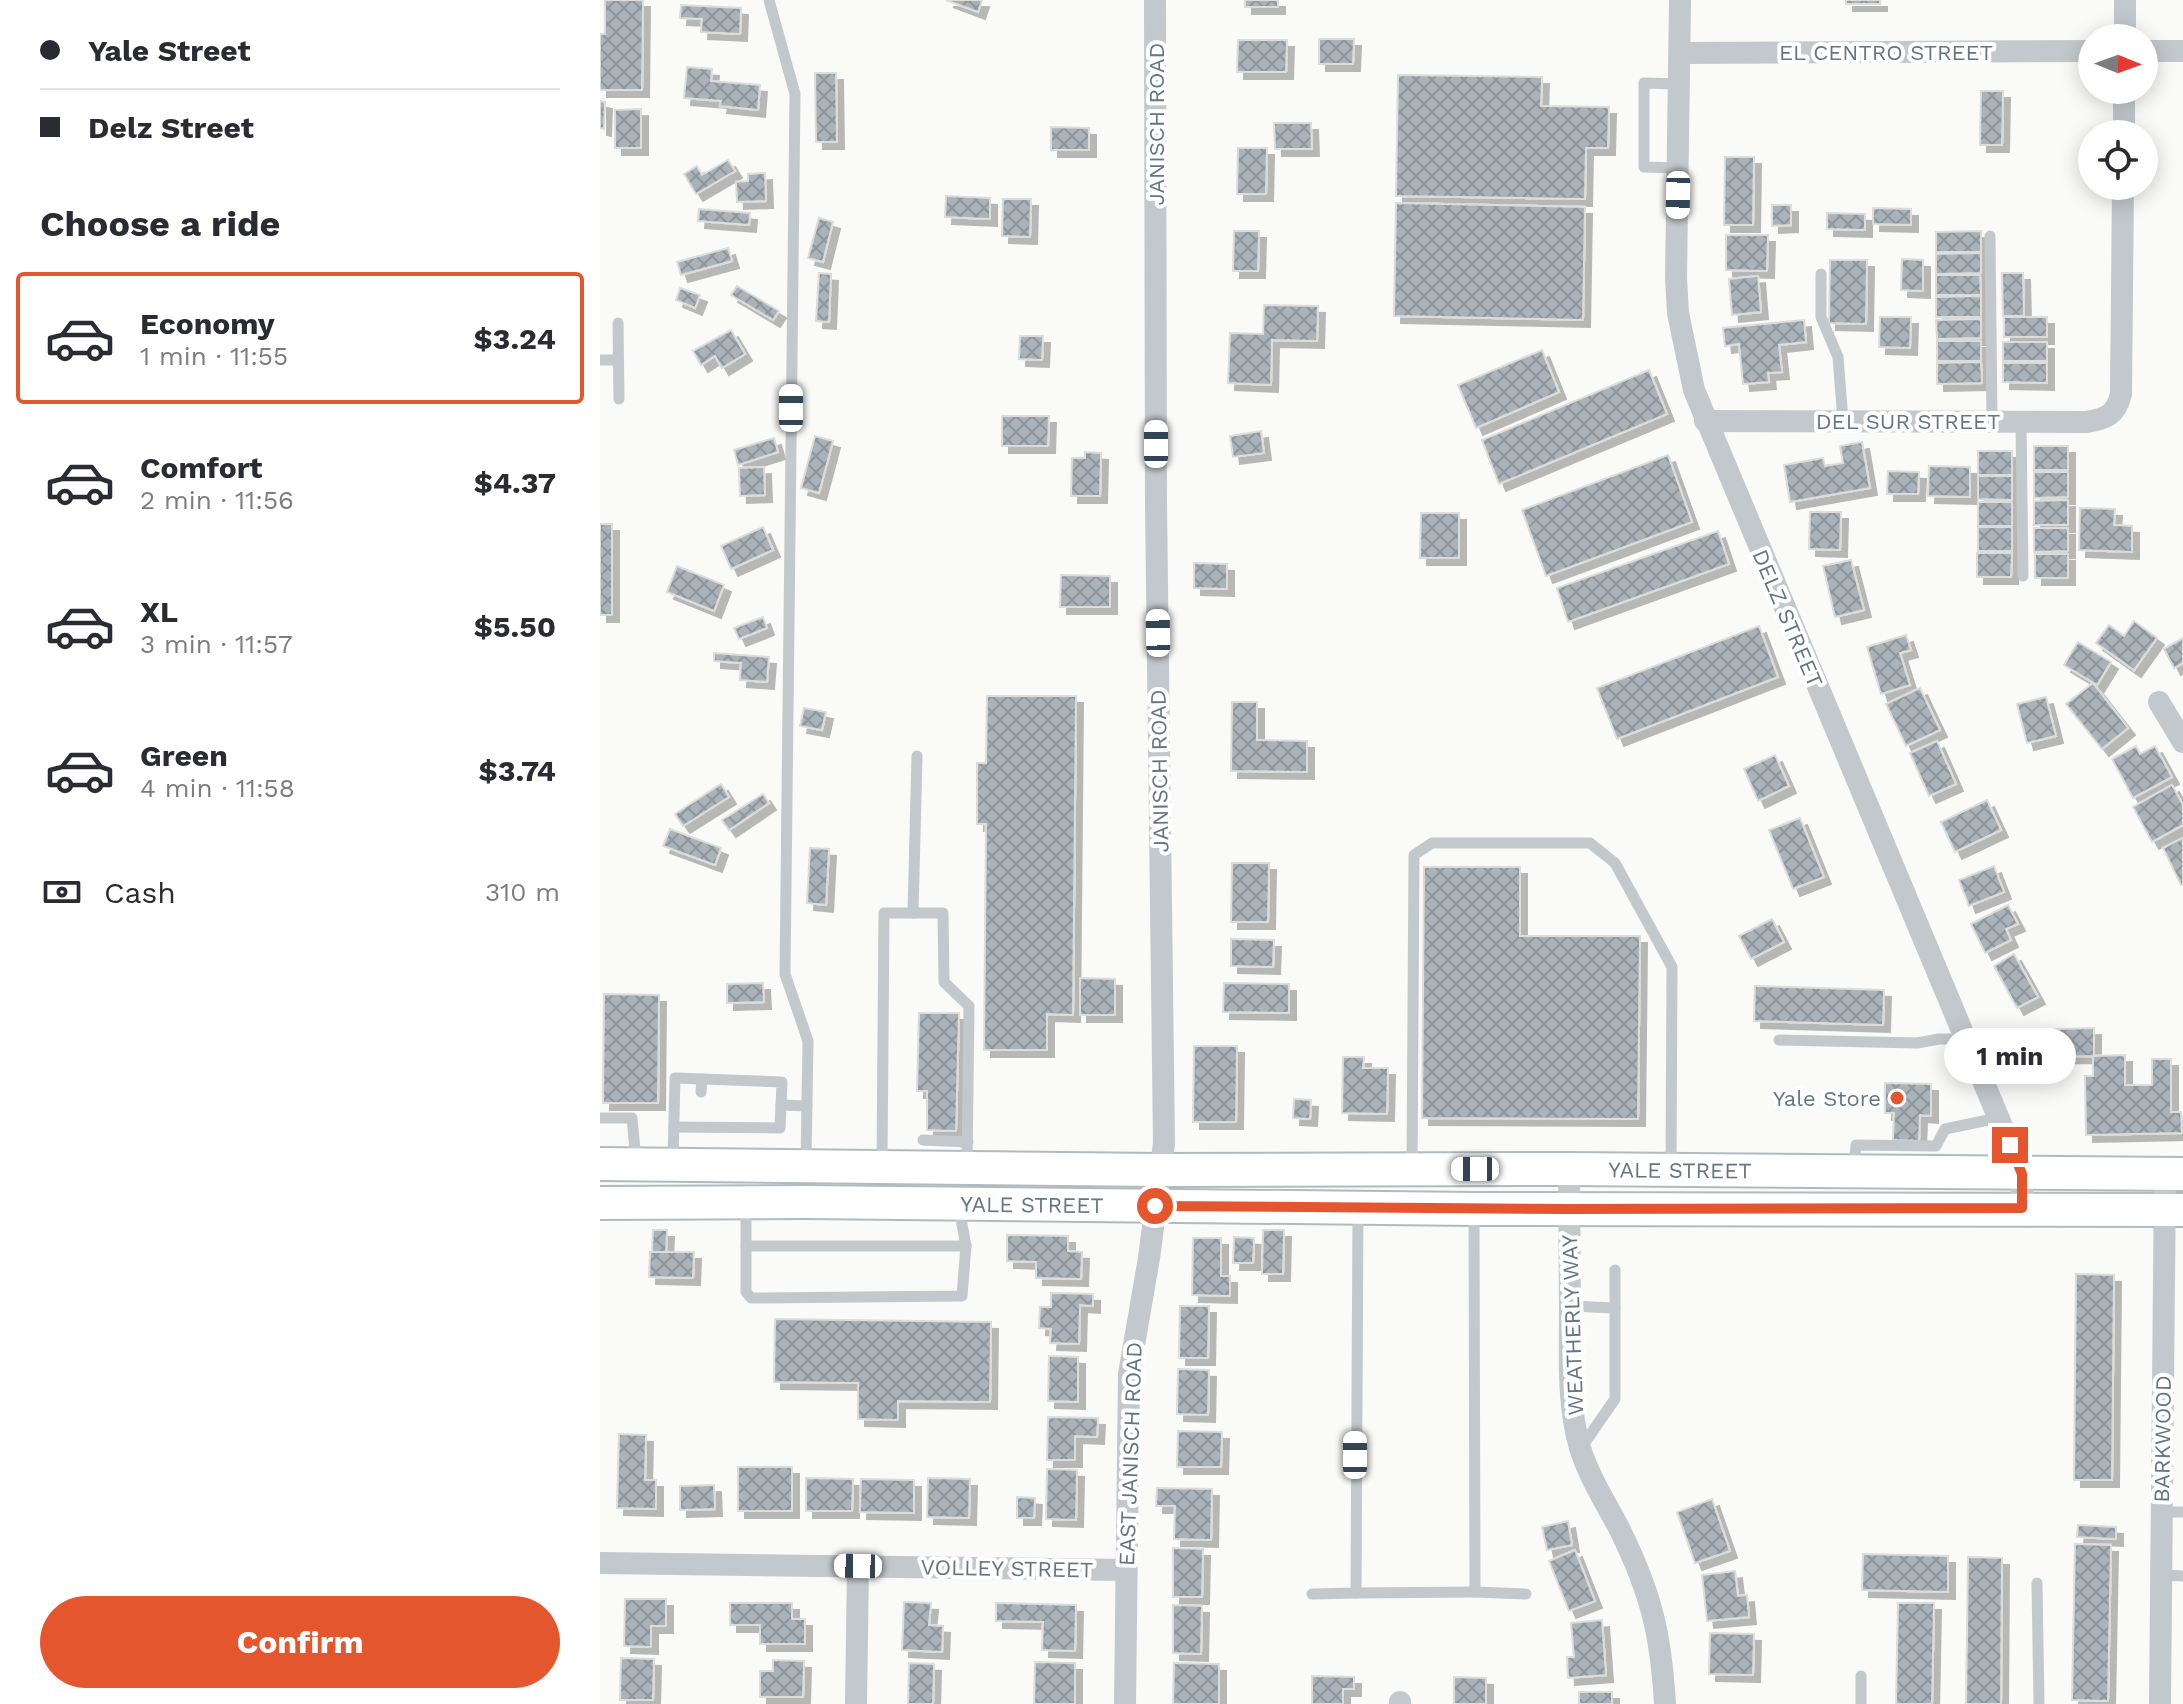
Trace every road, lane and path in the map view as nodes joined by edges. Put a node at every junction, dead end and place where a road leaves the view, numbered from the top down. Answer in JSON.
{"nodes":[{"id":1,"x":769,"y":0,"type":"edge"},
{"id":2,"x":1155,"y":0,"type":"edge"},
{"id":3,"x":1680,"y":0,"type":"edge"},
{"id":4,"x":2125,"y":0,"type":"edge"},
{"id":5,"x":2125,"y":24,"type":"edge"},
{"id":6,"x":2078,"y":51,"type":"edge"},
{"id":7,"x":2158,"y":51,"type":"edge"},
{"id":8,"x":2183,"y":51,"type":"edge"},
{"id":9,"x":1680,"y":53,"type":"junction"},
{"id":10,"x":1680,"y":84,"type":"junction"},
{"id":11,"x":1678,"y":168,"type":"junction"},
{"id":12,"x":2123,"y":200,"type":"edge"},
{"id":13,"x":1990,"y":236,"type":"dead end"},
{"id":14,"x":1821,"y":274,"type":"dead end"},
{"id":15,"x":618,"y":323,"type":"dead end"},
{"id":16,"x":600,"y":360,"type":"edge"},
{"id":17,"x":618,"y":360,"type":"junction"},
{"id":18,"x":619,"y":399,"type":"dead end"},
{"id":19,"x":1705,"y":421,"type":"junction"},
{"id":20,"x":1843,"y":421,"type":"junction"},
{"id":21,"x":1992,"y":421,"type":"junction"},
{"id":22,"x":2021,"y":422,"type":"junction"},
{"id":23,"x":2023,"y":576,"type":"dead end"},
{"id":24,"x":2159,"y":702,"type":"dead end"},
{"id":25,"x":2183,"y":742,"type":"edge"},
{"id":26,"x":917,"y":756,"type":"dead end"},
{"id":27,"x":913,"y":913,"type":"junction"},
{"id":28,"x":1965,"y":1039,"type":"junction"},
{"id":29,"x":1779,"y":1040,"type":"dead end"},
{"id":30,"x":781,"y":1105,"type":"junction"},
{"id":31,"x":807,"y":1106,"type":"junction"},
{"id":32,"x":600,"y":1118,"type":"edge"},
{"id":33,"x":1998,"y":1118,"type":"junction"},
{"id":34,"x":674,"y":1127,"type":"junction"},
{"id":35,"x":923,"y":1140,"type":"dead end"},
{"id":36,"x":968,"y":1155,"type":"junction"},
{"id":37,"x":1935,"y":1160,"type":"junction"},
{"id":38,"x":600,"y":1164,"type":"edge"},
{"id":39,"x":637,"y":1164,"type":"junction"},
{"id":40,"x":673,"y":1165,"type":"junction"},
{"id":41,"x":806,"y":1166,"type":"junction"},
{"id":42,"x":882,"y":1167,"type":"junction"},
{"id":43,"x":1412,"y":1169,"type":"junction"},
{"id":44,"x":1569,"y":1169,"type":"junction"},
{"id":45,"x":1160,"y":1170,"type":"junction"},
{"id":46,"x":1671,"y":1170,"type":"junction"},
{"id":47,"x":2022,"y":1174,"type":"junction"},
{"id":48,"x":2174,"y":1174,"type":"edge"},
{"id":49,"x":746,"y":1202,"type":"junction"},
{"id":50,"x":805,"y":1202,"type":"junction"},
{"id":51,"x":600,"y":1203,"type":"edge"},
{"id":52,"x":958,"y":1204,"type":"junction"},
{"id":53,"x":1155,"y":1206,"type":"junction"},
{"id":54,"x":1358,"y":1208,"type":"junction"},
{"id":55,"x":2022,"y":1208,"type":"junction"},
{"id":56,"x":1474,"y":1209,"type":"junction"},
{"id":57,"x":1569,"y":1209,"type":"junction"},
{"id":58,"x":2174,"y":1210,"type":"edge"},
{"id":59,"x":746,"y":1246,"type":"junction"},
{"id":60,"x":966,"y":1246,"type":"junction"},
{"id":61,"x":1615,"y":1270,"type":"dead end"},
{"id":62,"x":1570,"y":1306,"type":"junction"},
{"id":63,"x":1615,"y":1308,"type":"junction"},
{"id":64,"x":1580,"y":1448,"type":"junction"},
{"id":65,"x":2172,"y":1512,"type":"edge"},
{"id":66,"x":600,"y":1563,"type":"edge"},
{"id":67,"x":858,"y":1566,"type":"junction"},
{"id":68,"x":1126,"y":1570,"type":"junction"},
{"id":69,"x":2172,"y":1576,"type":"edge"},
{"id":70,"x":2037,"y":1583,"type":"dead end"},
{"id":71,"x":1475,"y":1592,"type":"junction"},
{"id":72,"x":1356,"y":1593,"type":"junction"},
{"id":73,"x":1312,"y":1594,"type":"dead end"},
{"id":74,"x":1526,"y":1594,"type":"dead end"},
{"id":75,"x":1861,"y":1676,"type":"dead end"},
{"id":76,"x":856,"y":1704,"type":"edge"},
{"id":77,"x":1125,"y":1704,"type":"edge"},
{"id":78,"x":1665,"y":1704,"type":"edge"},
{"id":79,"x":1861,"y":1704,"type":"edge"},
{"id":80,"x":2039,"y":1704,"type":"edge"},
{"id":81,"x":2160,"y":1704,"type":"edge"}],
"edges":[{"from":1,"to":31,"type":"lane"},
{"from":2,"to":45,"type":"street","name":"JANISCH ROAD"},
{"from":3,"to":9,"type":"street","name":"DELZ STREET"},
{"from":4,"to":5,"type":"street"},
{"from":6,"to":9,"type":"street","name":"EL CENTRO STREET"},
{"from":7,"to":8,"type":"street"},
{"from":9,"to":10,"type":"street","name":"DELZ STREET"},
{"from":10,"to":11,"type":"street","name":"DELZ STREET"},
{"from":10,"to":11,"type":"lane"},
{"from":11,"to":19,"type":"street","name":"DELZ STREET"},
{"from":12,"to":22,"type":"street","name":"DEL SUR STREET"},
{"from":13,"to":21,"type":"lane"},
{"from":14,"to":20,"type":"lane"},
{"from":15,"to":17,"type":"lane"},
{"from":16,"to":17,"type":"lane"},
{"from":17,"to":18,"type":"lane"},
{"from":19,"to":20,"type":"street","name":"DEL SUR STREET"},
{"from":19,"to":28,"type":"street","name":"DELZ STREET"},
{"from":20,"to":21,"type":"street","name":"DEL SUR STREET"},
{"from":21,"to":22,"type":"street","name":"DEL SUR STREET"},
{"from":22,"to":23,"type":"lane"},
{"from":24,"to":25,"type":"street"},
{"from":26,"to":27,"type":"lane"},
{"from":27,"to":36,"type":"lane"},
{"from":27,"to":42,"type":"lane"},
{"from":28,"to":29,"type":"lane"},
{"from":28,"to":33,"type":"street","name":"DELZ STREET"},
{"from":30,"to":31,"type":"lane"},
{"from":30,"to":34,"type":"lane"},
{"from":30,"to":34,"type":"lane"},
{"from":31,"to":41,"type":"lane"},
{"from":32,"to":39,"type":"lane"},
{"from":33,"to":37,"type":"lane"},
{"from":33,"to":47,"type":"street","name":"DELZ STREET"},
{"from":34,"to":40,"type":"lane"},
{"from":35,"to":36,"type":"lane"},
{"from":36,"to":42,"type":"main road","name":"YALE STREET"},
{"from":36,"to":45,"type":"main road","name":"YALE STREET"},
{"from":37,"to":46,"type":"main road","name":"YALE STREET"},
{"from":37,"to":47,"type":"main road","name":"YALE STREET"},
{"from":38,"to":39,"type":"main road","name":"YALE STREET"},
{"from":39,"to":40,"type":"main road","name":"YALE STREET"},
{"from":40,"to":41,"type":"main road","name":"YALE STREET"},
{"from":41,"to":42,"type":"main road","name":"YALE STREET"},
{"from":41,"to":50,"type":"main road"},
{"from":43,"to":44,"type":"main road","name":"YALE STREET"},
{"from":43,"to":45,"type":"main road","name":"YALE STREET"},
{"from":43,"to":46,"type":"lane"},
{"from":44,"to":46,"type":"main road","name":"YALE STREET"},
{"from":44,"to":57,"type":"street","name":"WEATHERLY WAY"},
{"from":45,"to":53,"type":"street","name":"JANISCH ROAD"},
{"from":47,"to":48,"type":"main road","name":"YALE STREET"},
{"from":47,"to":55,"type":"street","name":"DELZ STREET"},
{"from":48,"to":58,"type":"street","name":"BARKWOOD"},
{"from":49,"to":50,"type":"main road","name":"YALE STREET"},
{"from":49,"to":51,"type":"main road","name":"YALE STREET"},
{"from":49,"to":59,"type":"lane"},
{"from":50,"to":52,"type":"main road","name":"YALE STREET"},
{"from":52,"to":53,"type":"main road","name":"YALE STREET"},
{"from":52,"to":60,"type":"lane"},
{"from":53,"to":54,"type":"main road","name":"YALE STREET"},
{"from":53,"to":68,"type":"street","name":"EAST JANISCH ROAD"},
{"from":54,"to":56,"type":"main road","name":"YALE STREET"},
{"from":54,"to":72,"type":"lane"},
{"from":55,"to":57,"type":"main road","name":"YALE STREET"},
{"from":55,"to":58,"type":"main road","name":"YALE STREET"},
{"from":56,"to":57,"type":"main road","name":"YALE STREET"},
{"from":56,"to":71,"type":"lane"},
{"from":57,"to":62,"type":"street","name":"WEATHERLY WAY"},
{"from":58,"to":65,"type":"street","name":"BARKWOOD"},
{"from":59,"to":60,"type":"lane"},
{"from":59,"to":60,"type":"lane"},
{"from":61,"to":63,"type":"lane"},
{"from":62,"to":63,"type":"lane"},
{"from":62,"to":64,"type":"street","name":"WEATHERLY WAY"},
{"from":63,"to":64,"type":"lane"},
{"from":64,"to":78,"type":"street","name":"WEATHERLY WAY"},
{"from":65,"to":69,"type":"street","name":"BARKWOOD"},
{"from":66,"to":67,"type":"street","name":"VOLLEY STREET"},
{"from":67,"to":68,"type":"street","name":"VOLLEY STREET"},
{"from":67,"to":76,"type":"street"},
{"from":68,"to":77,"type":"street","name":"EAST JANISCH ROAD"},
{"from":69,"to":81,"type":"street","name":"BARKWOOD"},
{"from":70,"to":80,"type":"lane"},
{"from":71,"to":72,"type":"lane"},
{"from":71,"to":74,"type":"lane"},
{"from":72,"to":73,"type":"lane"},
{"from":75,"to":79,"type":"lane"}]}
